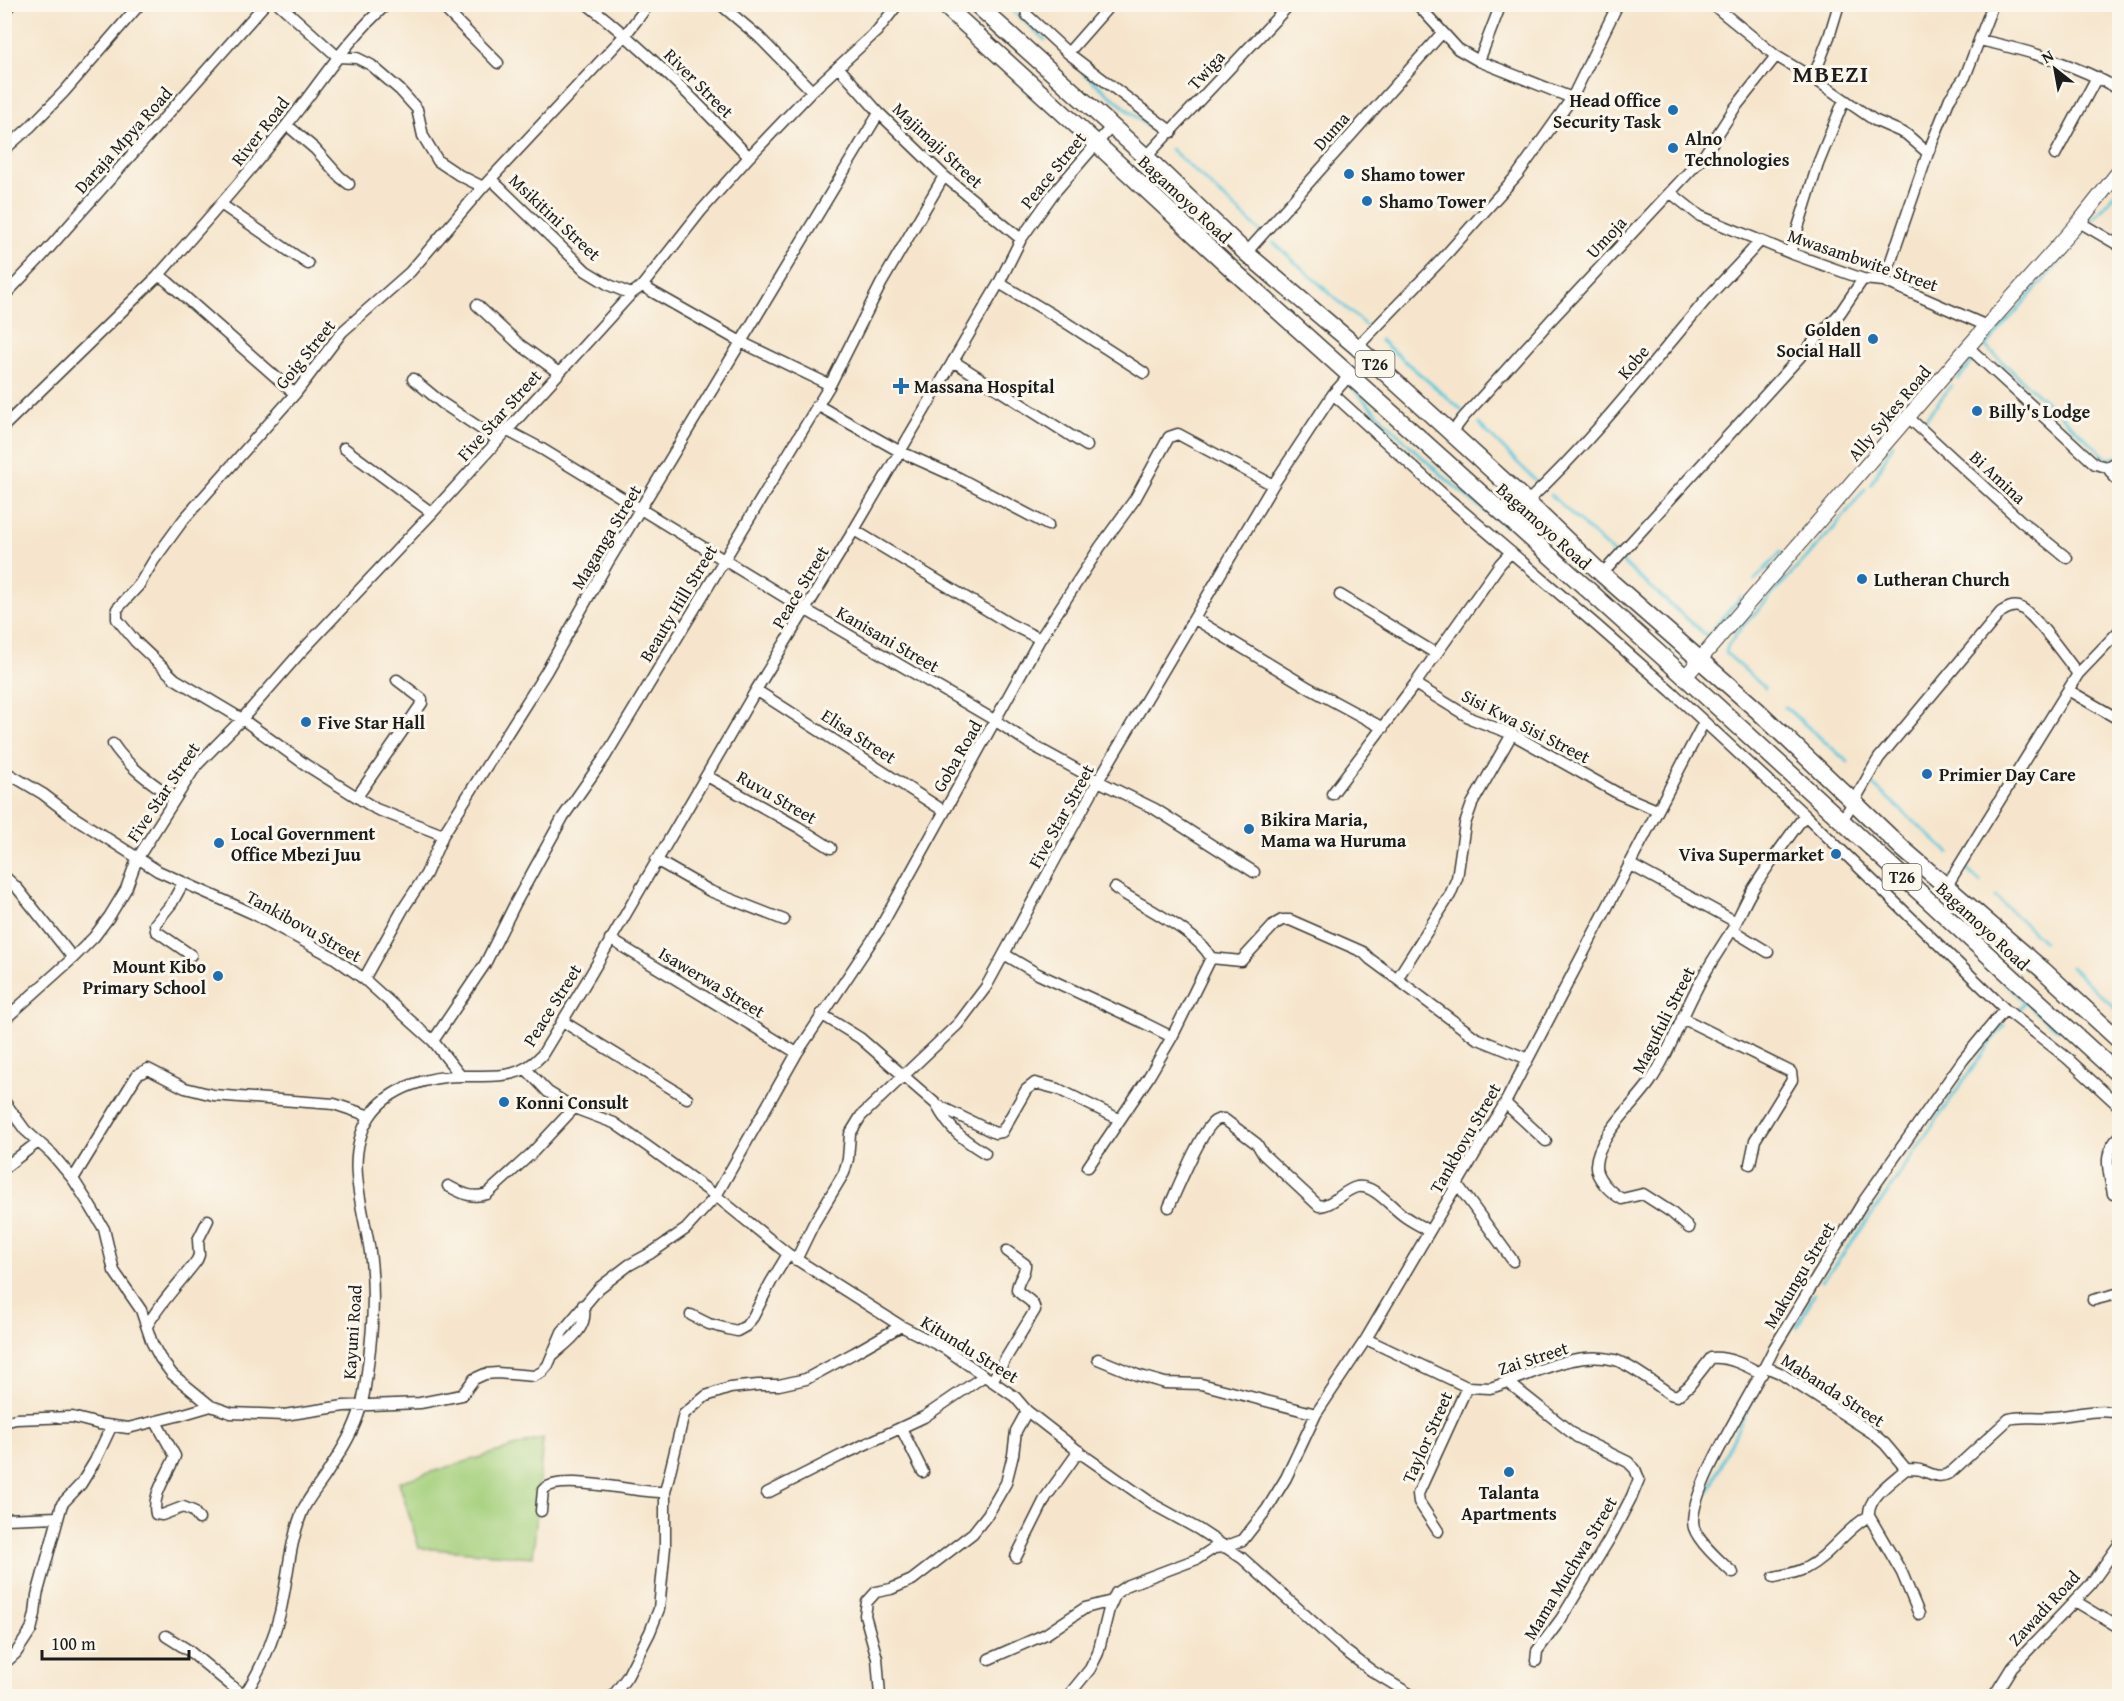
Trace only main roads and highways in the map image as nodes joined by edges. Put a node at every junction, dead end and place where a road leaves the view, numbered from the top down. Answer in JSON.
{"nodes":[{"id":1,"x":943,"y":4,"type":"edge"},
{"id":2,"x":976,"y":4,"type":"edge"},
{"id":3,"x":2120,"y":170,"type":"edge"},
{"id":4,"x":1700,"y":661,"type":"junction"},
{"id":5,"x":1685,"y":678,"type":"junction"},
{"id":6,"x":2120,"y":1041,"type":"edge"},
{"id":7,"x":2120,"y":1076,"type":"edge"}],
"edges":[{"from":1,"to":5,"type":"highway","name":"Bagamoyo Road","number":"T26"},
{"from":2,"to":4,"type":"highway","name":"Bagamoyo Road","number":"T26"},
{"from":3,"to":4,"type":"main road","name":"Ally Sykes Road"},
{"from":4,"to":5,"type":"main road","name":"Ally Sykes Road"},
{"from":4,"to":6,"type":"highway","name":"Bagamoyo Road","number":"T26"},
{"from":5,"to":7,"type":"highway","name":"Bagamoyo Road","number":"T26"}]}
